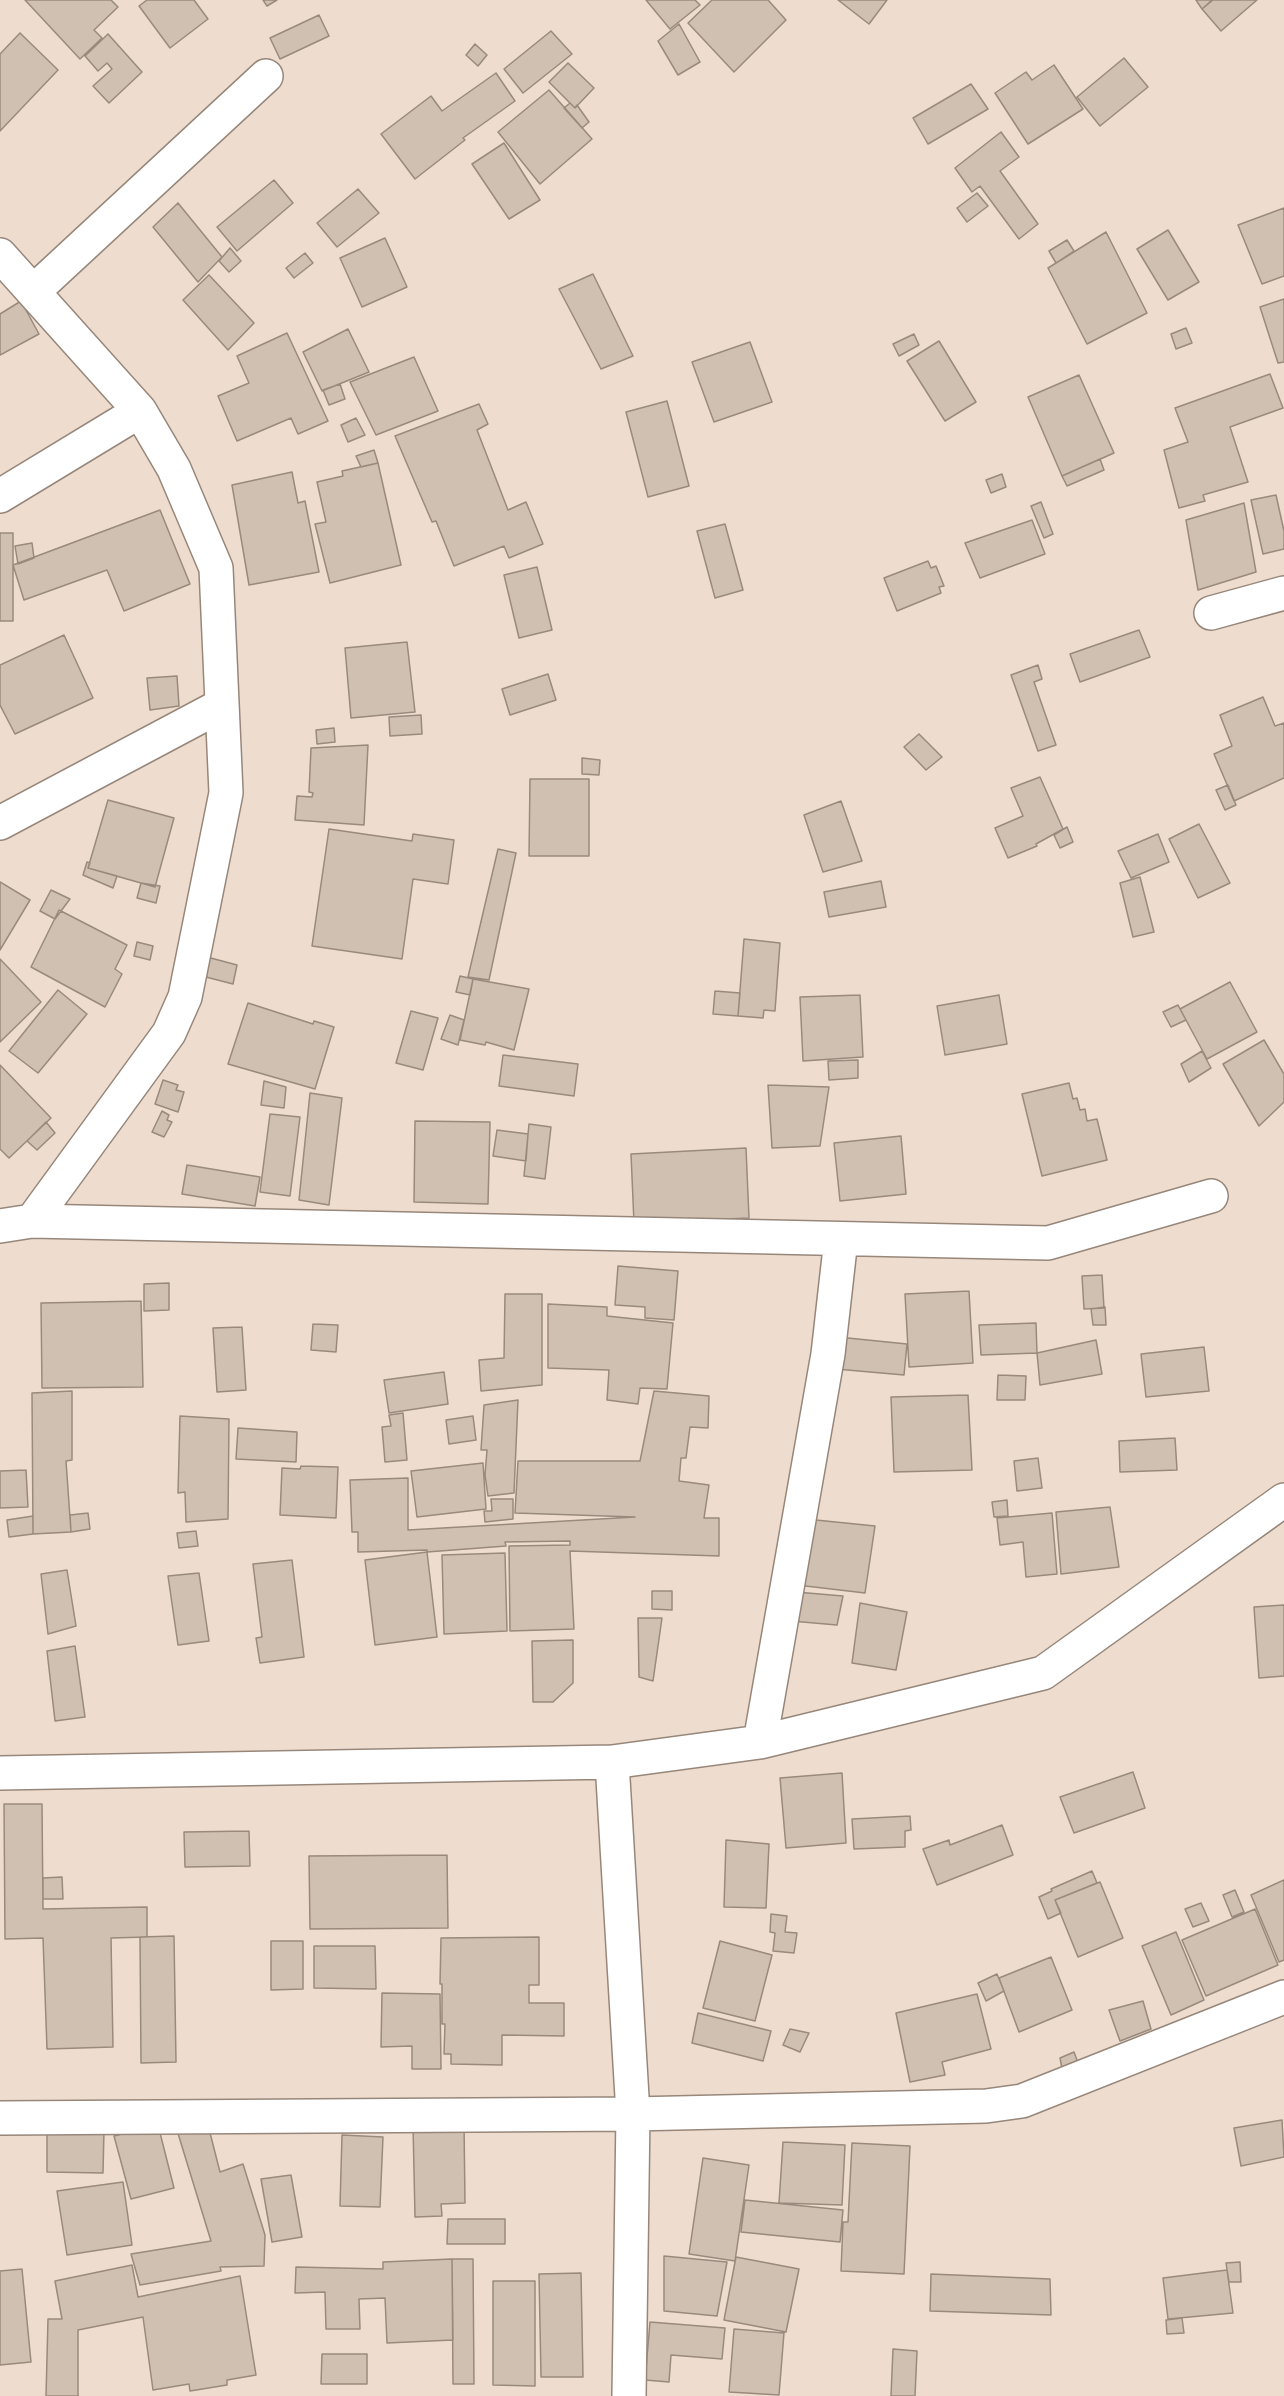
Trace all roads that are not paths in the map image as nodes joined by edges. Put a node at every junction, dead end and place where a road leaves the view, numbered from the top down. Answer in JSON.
{"nodes":[{"id":1,"x":266,"y":76,"type":"dead end"},
{"id":2,"x":0,"y":255,"type":"edge"},
{"id":3,"x":34,"y":291,"type":"junction"},
{"id":4,"x":140,"y":411,"type":"junction"},
{"id":5,"x":0,"y":496,"type":"edge"},
{"id":6,"x":1284,"y":593,"type":"edge"},
{"id":7,"x":1211,"y":613,"type":"dead end"},
{"id":8,"x":222,"y":705,"type":"junction"},
{"id":9,"x":0,"y":823,"type":"edge"},
{"id":10,"x":1211,"y":1196,"type":"dead end"},
{"id":11,"x":32,"y":1221,"type":"junction"},
{"id":12,"x":0,"y":1226,"type":"edge"},
{"id":13,"x":842,"y":1239,"type":"junction"},
{"id":14,"x":1284,"y":1500,"type":"edge"},
{"id":15,"x":760,"y":1742,"type":"junction"},
{"id":16,"x":612,"y":1762,"type":"junction"},
{"id":17,"x":0,"y":1773,"type":"edge"},
{"id":18,"x":1284,"y":1997,"type":"edge"},
{"id":19,"x":633,"y":2114,"type":"junction"},
{"id":20,"x":0,"y":2118,"type":"edge"},
{"id":21,"x":629,"y":2396,"type":"edge"}],
"edges":[{"from":1,"to":3,"type":"street"},
{"from":2,"to":3,"type":"street"},
{"from":3,"to":4,"type":"street"},
{"from":4,"to":5,"type":"street"},
{"from":4,"to":8,"type":"street"},
{"from":6,"to":7,"type":"street"},
{"from":8,"to":9,"type":"street"},
{"from":8,"to":11,"type":"street"},
{"from":10,"to":13,"type":"street"},
{"from":11,"to":12,"type":"street"},
{"from":11,"to":13,"type":"street"},
{"from":13,"to":15,"type":"street"},
{"from":14,"to":15,"type":"street"},
{"from":15,"to":16,"type":"street"},
{"from":16,"to":17,"type":"street"},
{"from":16,"to":19,"type":"street"},
{"from":18,"to":19,"type":"street"},
{"from":19,"to":20,"type":"street"},
{"from":19,"to":21,"type":"street"}]}
